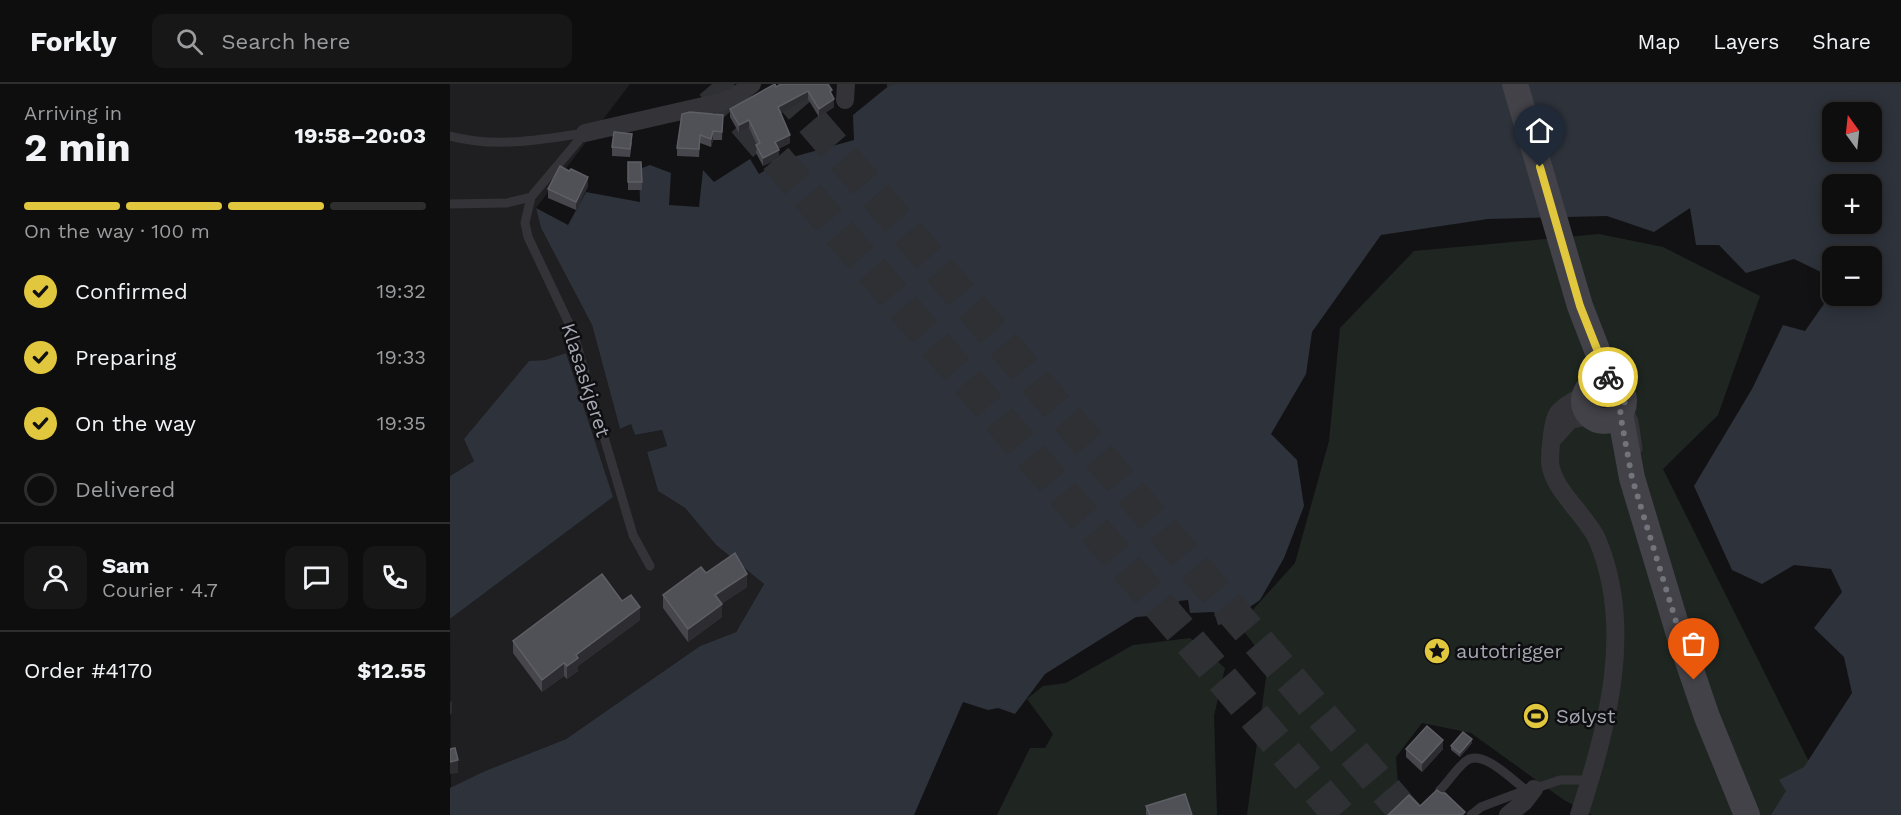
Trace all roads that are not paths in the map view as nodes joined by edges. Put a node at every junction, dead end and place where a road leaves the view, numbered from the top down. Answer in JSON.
{"nodes":[{"id":1,"x":752,"y":84,"type":"edge"},
{"id":2,"x":1515,"y":84,"type":"edge"},
{"id":3,"x":585,"y":133,"type":"junction"},
{"id":4,"x":450,"y":136,"type":"edge"},
{"id":5,"x":531,"y":197,"type":"junction"},
{"id":6,"x":450,"y":204,"type":"edge"},
{"id":7,"x":1600,"y":393,"type":"junction"},
{"id":8,"x":1632,"y":478,"type":"junction"},
{"id":9,"x":650,"y":566,"type":"dead end"},
{"id":10,"x":1591,"y":780,"type":"junction"},
{"id":11,"x":1530,"y":790,"type":"junction"},
{"id":12,"x":1443,"y":803,"type":"edge"},
{"id":13,"x":1471,"y":814,"type":"edge"},
{"id":14,"x":1508,"y":815,"type":"edge"},
{"id":15,"x":1579,"y":815,"type":"edge"},
{"id":16,"x":1747,"y":815,"type":"edge"}],
"edges":[{"from":1,"to":3,"type":"street"},
{"from":2,"to":7,"type":"main road"},
{"from":3,"to":4,"type":"lane"},
{"from":3,"to":5,"type":"lane"},
{"from":5,"to":6,"type":"lane"},
{"from":5,"to":9,"type":"lane","name":"Klasaskjeret"},
{"from":7,"to":8,"type":"main road"},
{"from":7,"to":8,"type":"lane"},
{"from":7,"to":10,"type":"street"},
{"from":8,"to":16,"type":"main road"},
{"from":10,"to":11,"type":"lane"},
{"from":10,"to":15,"type":"street"},
{"from":11,"to":12,"type":"lane"},
{"from":11,"to":13,"type":"lane"},
{"from":11,"to":14,"type":"street"}]}
